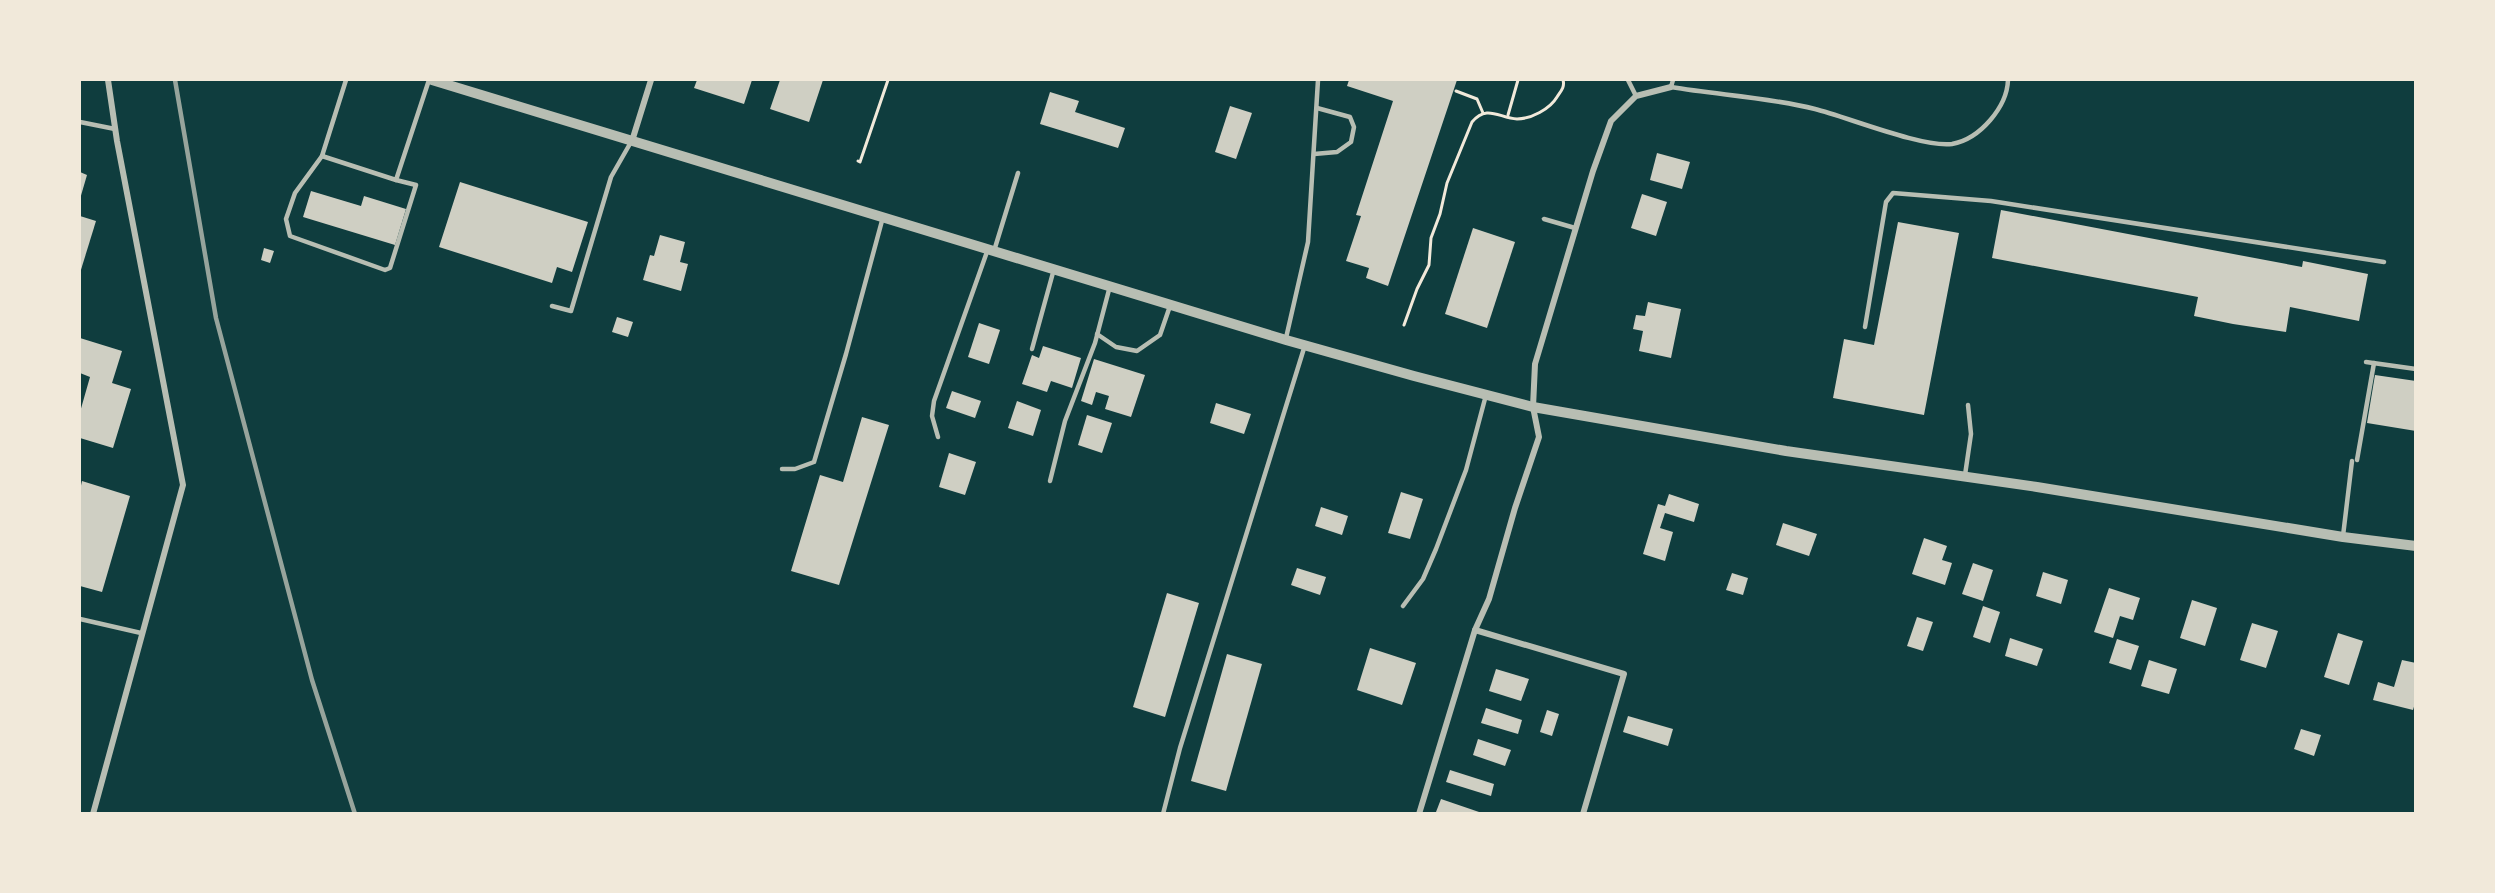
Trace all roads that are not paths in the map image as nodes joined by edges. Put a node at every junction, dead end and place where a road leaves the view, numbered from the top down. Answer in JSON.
{"nodes":[{"id":1,"x":108,"y":80,"type":"edge"},
{"id":2,"x":346,"y":80,"type":"edge"},
{"id":3,"x":430,"y":80,"type":"edge"},
{"id":4,"x":651,"y":80,"type":"edge"},
{"id":5,"x":1318,"y":80,"type":"edge"},
{"id":6,"x":1628,"y":80,"type":"edge"},
{"id":7,"x":2008,"y":80,"type":"edge"},
{"id":8,"x":1672,"y":83,"type":"edge"},
{"id":9,"x":1636,"y":96,"type":"junction"},
{"id":10,"x":1317,"y":108,"type":"junction"},
{"id":11,"x":80,"y":122,"type":"edge"},
{"id":12,"x":115,"y":129,"type":"junction"},
{"id":13,"x":631,"y":142,"type":"junction"},
{"id":14,"x":1314,"y":154,"type":"junction"},
{"id":15,"x":322,"y":156,"type":"junction"},
{"id":16,"x":1018,"y":173,"type":"dead end"},
{"id":17,"x":396,"y":180,"type":"junction"},
{"id":18,"x":882,"y":217,"type":"junction"},
{"id":19,"x":1544,"y":219,"type":"dead end"},
{"id":20,"x":1575,"y":228,"type":"junction"},
{"id":21,"x":991,"y":250,"type":"junction"},
{"id":22,"x":2384,"y":262,"type":"dead end"},
{"id":23,"x":1054,"y":269,"type":"junction"},
{"id":24,"x":1110,"y":286,"type":"junction"},
{"id":25,"x":1170,"y":305,"type":"junction"},
{"id":26,"x":552,"y":306,"type":"dead end"},
{"id":27,"x":1865,"y":327,"type":"dead end"},
{"id":28,"x":1097,"y":334,"type":"junction"},
{"id":29,"x":1286,"y":340,"type":"junction"},
{"id":30,"x":1305,"y":345,"type":"junction"},
{"id":31,"x":1032,"y":349,"type":"dead end"},
{"id":32,"x":2366,"y":362,"type":"dead end"},
{"id":33,"x":2374,"y":363,"type":"junction"},
{"id":34,"x":2415,"y":369,"type":"edge"},
{"id":35,"x":1486,"y":395,"type":"junction"},
{"id":36,"x":1968,"y":405,"type":"dead end"},
{"id":37,"x":1533,"y":407,"type":"junction"},
{"id":38,"x":938,"y":437,"type":"dead end"},
{"id":39,"x":782,"y":469,"type":"dead end"},
{"id":40,"x":1964,"y":478,"type":"junction"},
{"id":41,"x":1050,"y":481,"type":"dead end"},
{"id":42,"x":2343,"y":537,"type":"junction"},
{"id":43,"x":2415,"y":546,"type":"edge"},
{"id":44,"x":1403,"y":606,"type":"dead end"},
{"id":45,"x":80,"y":620,"type":"edge"},
{"id":46,"x":1476,"y":630,"type":"junction"},
{"id":47,"x":141,"y":633,"type":"junction"},
{"id":48,"x":93,"y":813,"type":"edge"},
{"id":49,"x":1163,"y":813,"type":"edge"},
{"id":50,"x":1419,"y":813,"type":"edge"},
{"id":51,"x":1583,"y":813,"type":"edge"}],
"edges":[{"from":1,"to":12,"type":"street"},
{"from":2,"to":15,"type":"lane"},
{"from":3,"to":13,"type":"street"},
{"from":3,"to":17,"type":"lane"},
{"from":4,"to":13,"type":"street"},
{"from":5,"to":10,"type":"lane"},
{"from":6,"to":9,"type":"lane"},
{"from":7,"to":8,"type":"lane"},
{"from":8,"to":9,"type":"street"},
{"from":9,"to":20,"type":"street"},
{"from":10,"to":14,"type":"lane"},
{"from":10,"to":14,"type":"lane"},
{"from":11,"to":12,"type":"lane"},
{"from":12,"to":47,"type":"street"},
{"from":13,"to":18,"type":"street"},
{"from":13,"to":26,"type":"lane"},
{"from":14,"to":29,"type":"lane"},
{"from":15,"to":17,"type":"lane"},
{"from":15,"to":17,"type":"lane"},
{"from":16,"to":21,"type":"lane"},
{"from":18,"to":21,"type":"street"},
{"from":18,"to":39,"type":"lane"},
{"from":19,"to":20,"type":"lane"},
{"from":20,"to":37,"type":"street"},
{"from":21,"to":23,"type":"street"},
{"from":21,"to":38,"type":"lane"},
{"from":22,"to":27,"type":"lane"},
{"from":23,"to":24,"type":"street"},
{"from":23,"to":31,"type":"lane"},
{"from":24,"to":25,"type":"street"},
{"from":24,"to":28,"type":"lane"},
{"from":25,"to":28,"type":"lane"},
{"from":25,"to":29,"type":"street"},
{"from":28,"to":41,"type":"lane"},
{"from":29,"to":30,"type":"street"},
{"from":30,"to":35,"type":"street"},
{"from":30,"to":49,"type":"lane"},
{"from":32,"to":33,"type":"lane"},
{"from":33,"to":34,"type":"lane"},
{"from":33,"to":42,"type":"lane"},
{"from":35,"to":37,"type":"street"},
{"from":35,"to":44,"type":"lane"},
{"from":36,"to":40,"type":"lane"},
{"from":37,"to":40,"type":"street"},
{"from":37,"to":46,"type":"street"},
{"from":40,"to":42,"type":"street"},
{"from":42,"to":43,"type":"street"},
{"from":45,"to":47,"type":"lane"},
{"from":46,"to":50,"type":"street"},
{"from":46,"to":51,"type":"street"},
{"from":47,"to":48,"type":"street"}]}
